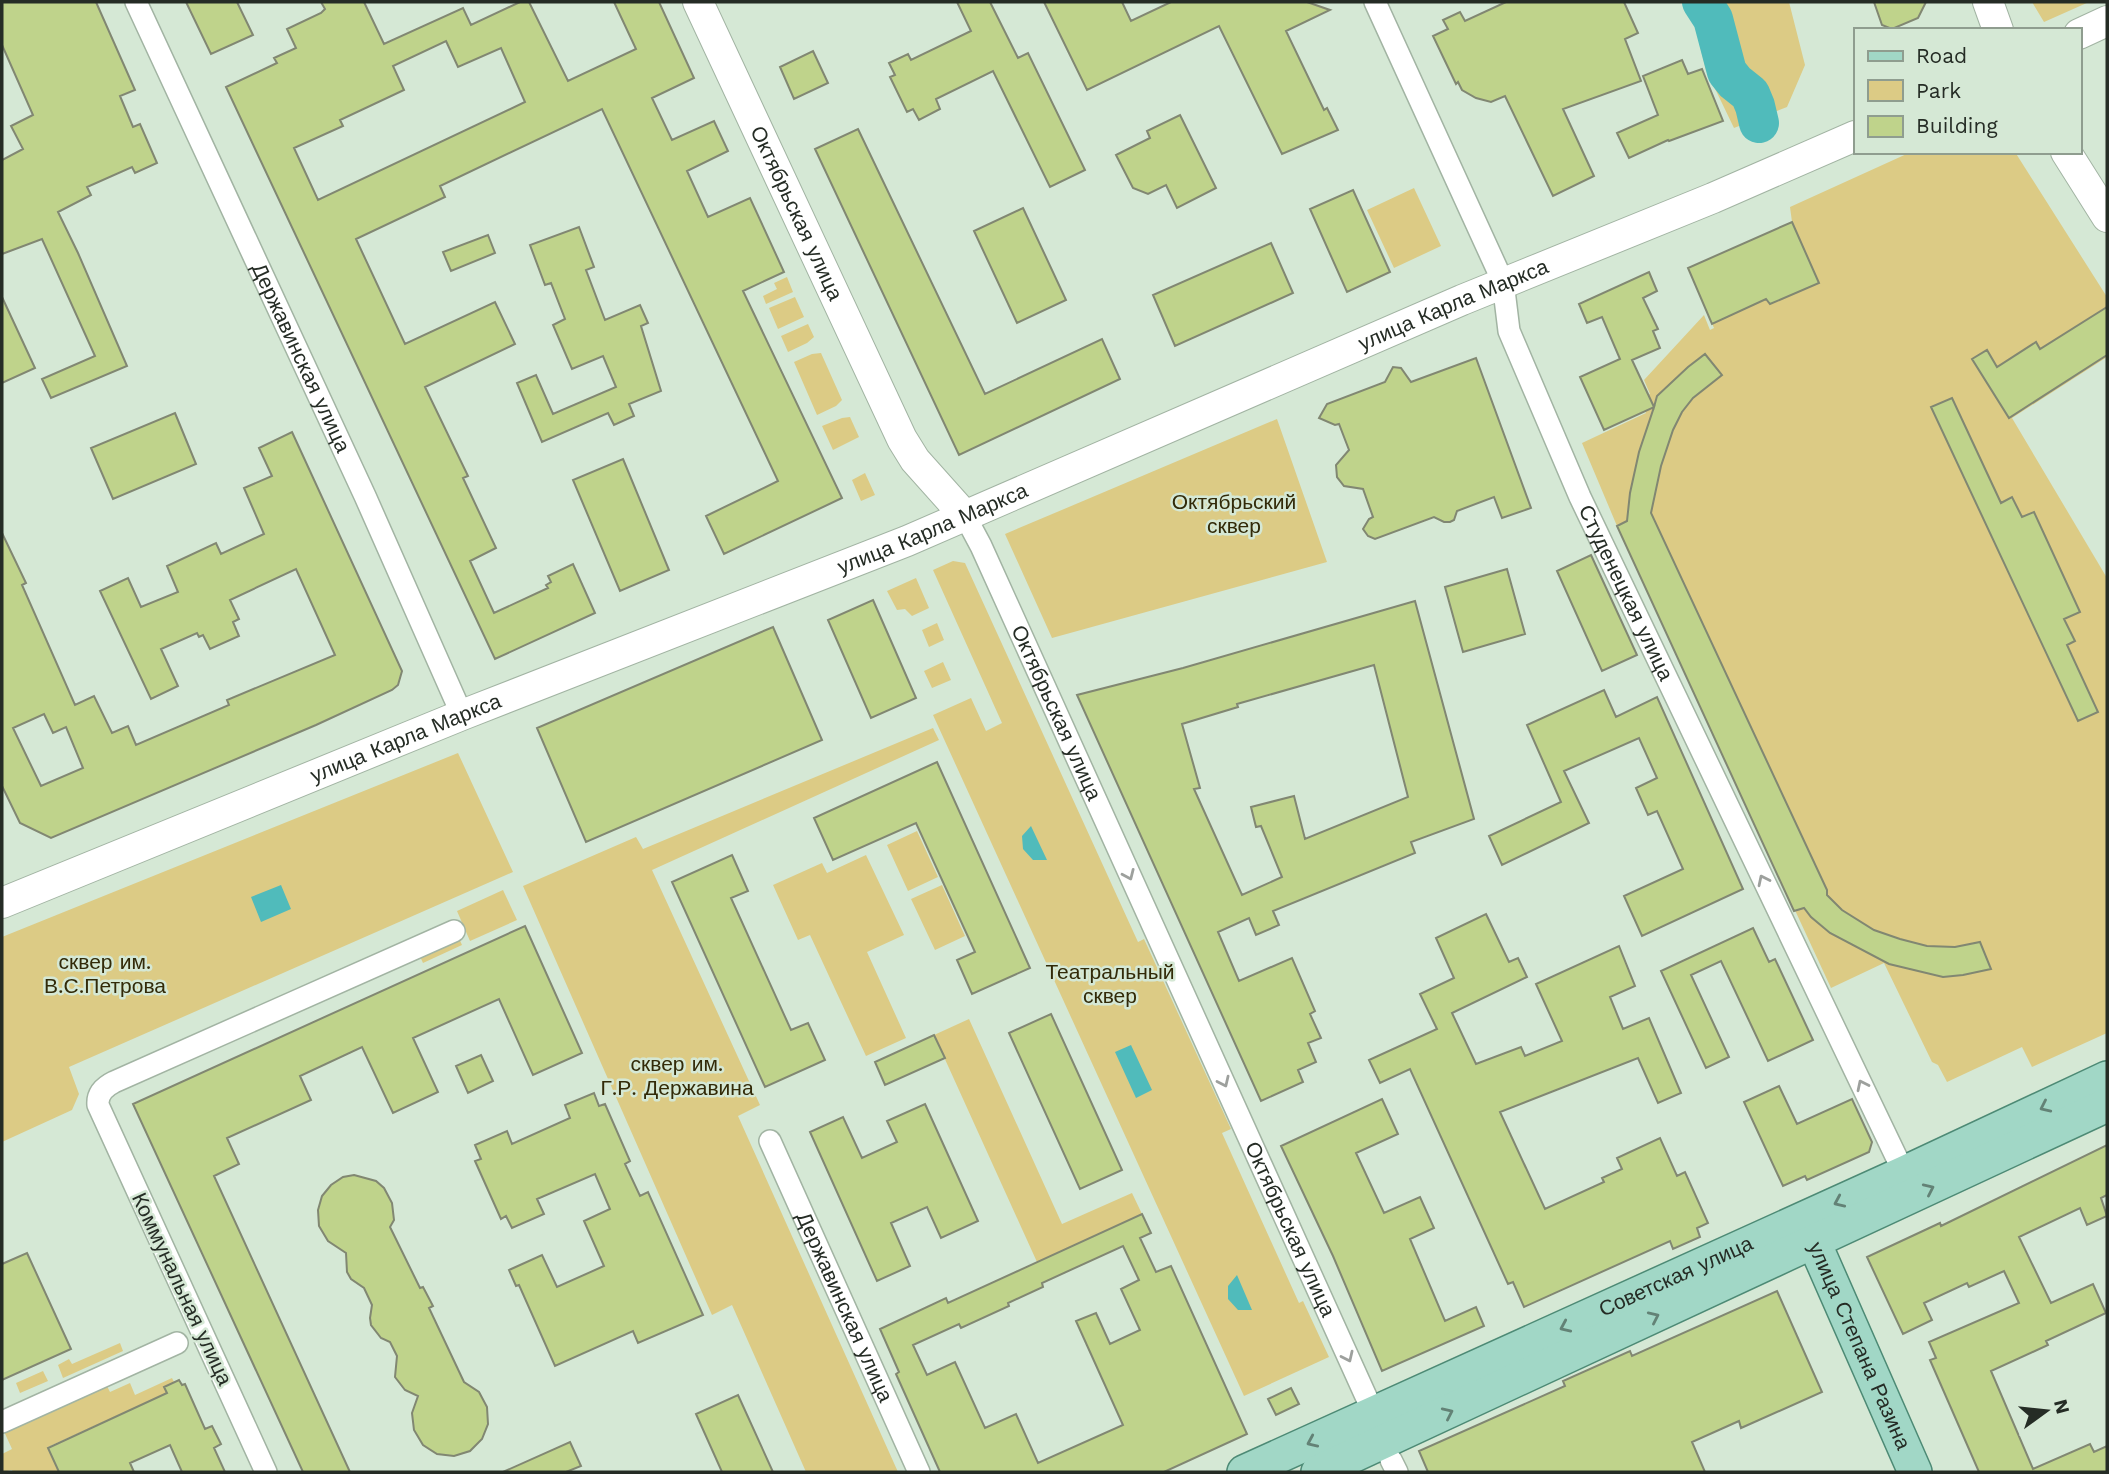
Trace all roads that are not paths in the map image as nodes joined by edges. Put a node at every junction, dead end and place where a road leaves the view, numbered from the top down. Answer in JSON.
{"nodes":[{"id":1,"x":136,"y":2,"type":"edge"},
{"id":2,"x":698,"y":2,"type":"edge"},
{"id":3,"x":1375,"y":2,"type":"edge"},
{"id":4,"x":1988,"y":2,"type":"edge"},
{"id":5,"x":2107,"y":21,"type":"edge"},
{"id":6,"x":1997,"y":28,"type":"edge"},
{"id":7,"x":2081,"y":33,"type":"edge"},
{"id":8,"x":1854,"y":136,"type":"edge"},
{"id":9,"x":2067,"y":154,"type":"edge"},
{"id":10,"x":2107,"y":217,"type":"edge"},
{"id":11,"x":1503,"y":282,"type":"junction"},
{"id":12,"x":965,"y":516,"type":"junction"},
{"id":13,"x":462,"y":715,"type":"junction"},
{"id":14,"x":2,"y":902,"type":"edge"},
{"id":15,"x":454,"y":932,"type":"dead end"},
{"id":16,"x":2107,"y":1077,"type":"edge"},
{"id":17,"x":2107,"y":1105,"type":"edge"},
{"id":18,"x":770,"y":1141,"type":"dead end"},
{"id":19,"x":1904,"y":1173,"type":"junction"},
{"id":20,"x":1809,"y":1231,"type":"junction"},
{"id":21,"x":177,"y":1343,"type":"dead end"},
{"id":22,"x":2,"y":1422,"type":"edge"},
{"id":23,"x":1387,"y":1447,"type":"edge"},
{"id":24,"x":266,"y":1472,"type":"edge"},
{"id":25,"x":919,"y":1472,"type":"edge"},
{"id":26,"x":1244,"y":1472,"type":"edge"},
{"id":27,"x":1318,"y":1472,"type":"edge"},
{"id":28,"x":1915,"y":1472,"type":"edge"}],
"edges":[{"from":1,"to":13,"type":"street","name":"Державинская улица"},
{"from":2,"to":12,"type":"main road","name":"Октябрьская улица"},
{"from":3,"to":11,"type":"street","name":"Студенецкая улица"},
{"from":4,"to":6,"type":"main road"},
{"from":5,"to":7,"type":"main road"},
{"from":8,"to":11,"type":"main road","name":"улица Карла Маркса"},
{"from":9,"to":10,"type":"main road"},
{"from":11,"to":12,"type":"main road","name":"улица Карла Маркса"},
{"from":19,"to":11,"type":"street","name":"Студенецкая улица","one_way":true},
{"from":12,"to":13,"type":"main road","name":"улица Карла Маркса"},
{"from":12,"to":23,"type":"street","name":"Октябрьская улица","one_way":true},
{"from":13,"to":14,"type":"main road","name":"улица Карла Маркса"},
{"from":15,"to":24,"type":"street","name":"Коммунальная улица"},
{"from":16,"to":19,"type":"main road","name":"Советская улица","one_way":true},
{"from":20,"to":17,"type":"main road","name":"Советская улица","one_way":true},
{"from":18,"to":25,"type":"street","name":"Державинская улица"},
{"from":19,"to":20,"type":"main road","name":"Советская улица","one_way":true},
{"from":20,"to":23,"type":"main road","name":"Советская улица"},
{"from":20,"to":28,"type":"main road","name":"улица Степана Разина"},
{"from":21,"to":22,"type":"street"},
{"from":23,"to":26,"type":"main road","name":"Советская улица","one_way":true},
{"from":23,"to":27,"type":"main road","name":"Советская улица"}]}
